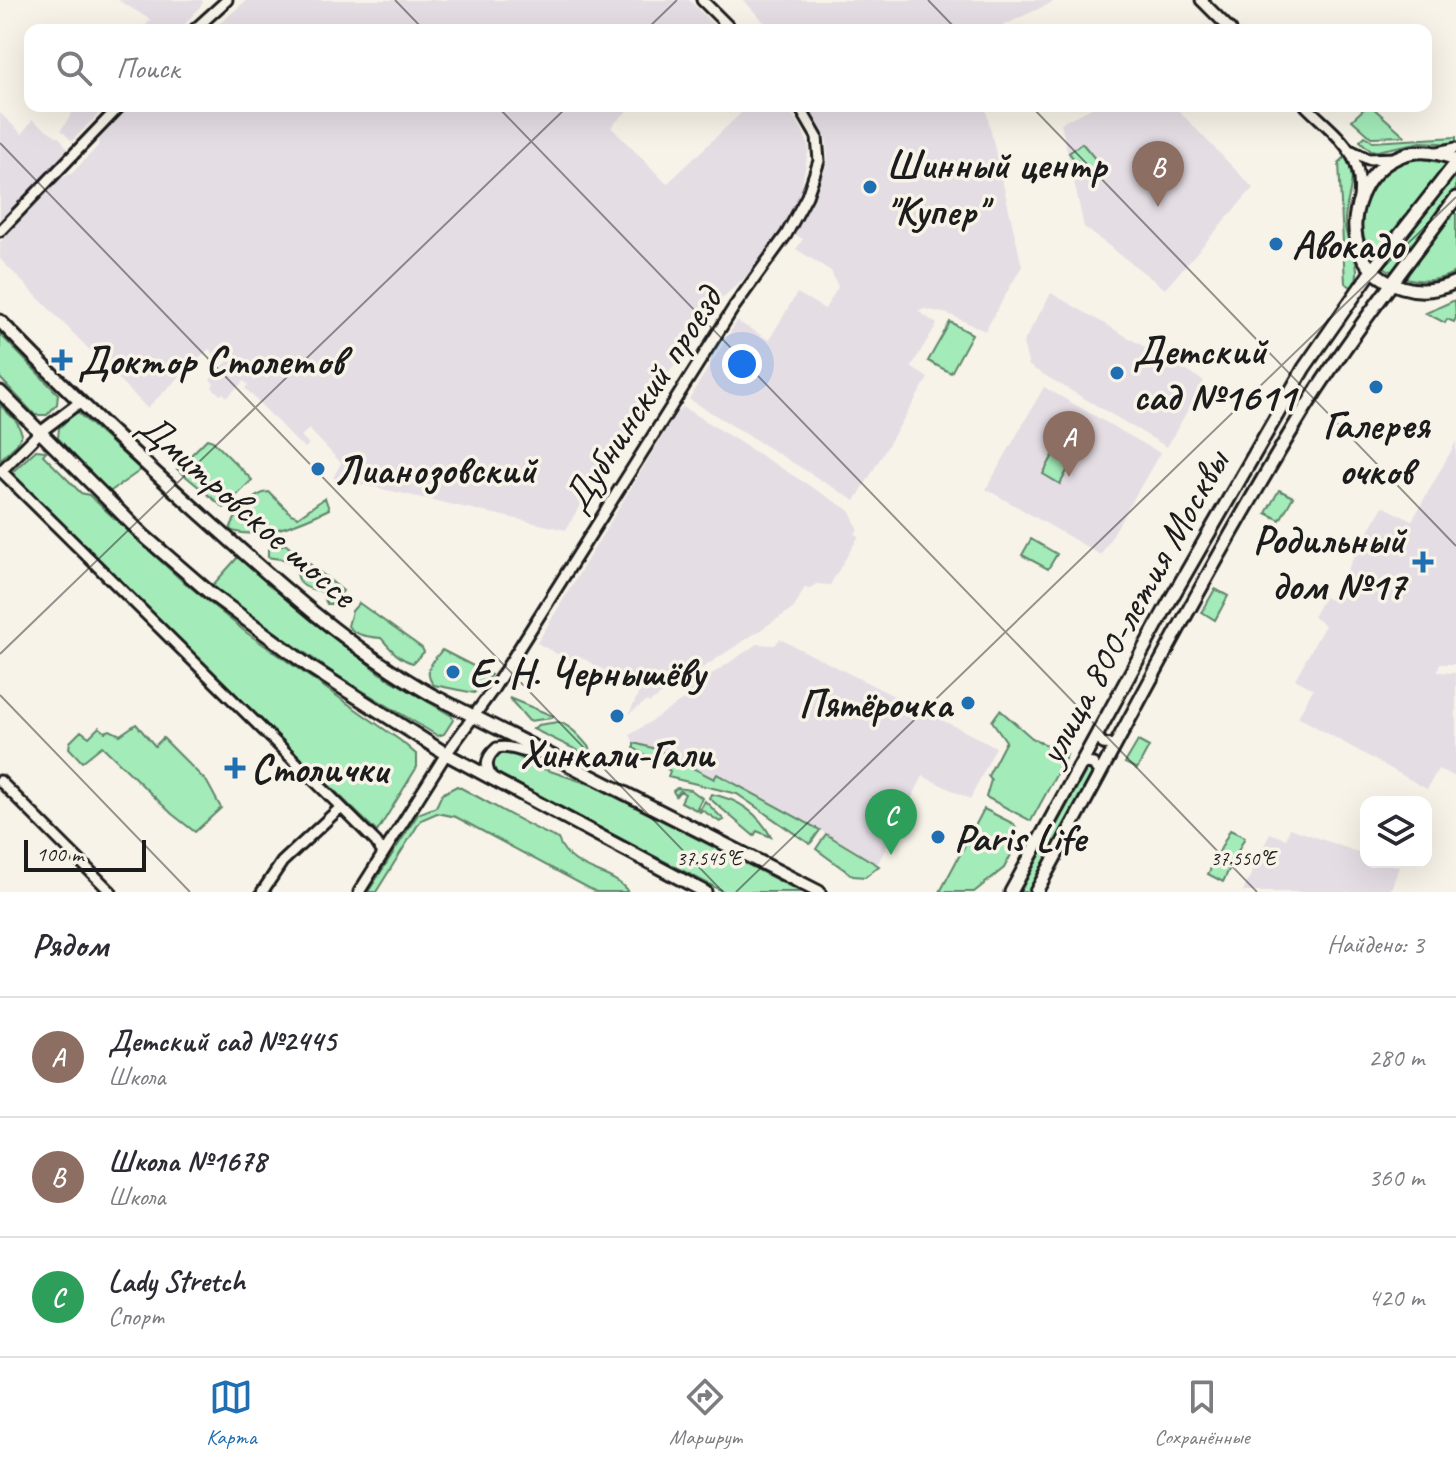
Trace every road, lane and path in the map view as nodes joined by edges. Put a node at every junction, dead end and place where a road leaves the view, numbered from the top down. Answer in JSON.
{"nodes":[{"id":1,"x":227,"y":0,"type":"edge"},
{"id":2,"x":702,"y":0,"type":"edge"},
{"id":3,"x":1201,"y":0,"type":"edge"},
{"id":4,"x":201,"y":24,"type":"edge"},
{"id":5,"x":726,"y":24,"type":"edge"},
{"id":6,"x":1225,"y":24,"type":"edge"},
{"id":7,"x":114,"y":112,"type":"edge"},
{"id":8,"x":802,"y":112,"type":"edge"},
{"id":9,"x":1312,"y":112,"type":"edge"},
{"id":10,"x":1456,"y":148,"type":"edge"},
{"id":11,"x":1349,"y":150,"type":"junction"},
{"id":12,"x":1433,"y":153,"type":"junction"},
{"id":13,"x":1396,"y":158,"type":"junction"},
{"id":14,"x":1456,"y":162,"type":"edge"},
{"id":15,"x":1359,"y":198,"type":"junction"},
{"id":16,"x":1456,"y":198,"type":"edge"},
{"id":17,"x":0,"y":231,"type":"edge"},
{"id":18,"x":1373,"y":269,"type":"junction"},
{"id":19,"x":1392,"y":283,"type":"junction"},
{"id":20,"x":1453,"y":284,"type":"edge"},
{"id":21,"x":0,"y":321,"type":"edge"},
{"id":22,"x":0,"y":392,"type":"edge"},
{"id":23,"x":80,"y":402,"type":"junction"},
{"id":24,"x":39,"y":433,"type":"junction"},
{"id":25,"x":0,"y":471,"type":"edge"},
{"id":26,"x":475,"y":717,"type":"junction"},
{"id":27,"x":1098,"y":731,"type":"junction"},
{"id":28,"x":1118,"y":741,"type":"junction"},
{"id":29,"x":544,"y":752,"type":"junction"},
{"id":30,"x":446,"y":754,"type":"junction"},
{"id":31,"x":1078,"y":767,"type":"junction"},
{"id":32,"x":1098,"y":778,"type":"junction"},
{"id":33,"x":0,"y":781,"type":"edge"},
{"id":34,"x":496,"y":782,"type":"junction"},
{"id":35,"x":341,"y":807,"type":"junction"},
{"id":36,"x":383,"y":853,"type":"junction"},
{"id":37,"x":111,"y":892,"type":"edge"},
{"id":38,"x":262,"y":892,"type":"edge"},
{"id":39,"x":359,"y":892,"type":"edge"},
{"id":40,"x":705,"y":892,"type":"edge"},
{"id":41,"x":819,"y":892,"type":"edge"},
{"id":42,"x":1011,"y":892,"type":"edge"},
{"id":43,"x":1036,"y":892,"type":"edge"}],
"edges":[{"from":1,"to":4,"type":"street"},
{"from":2,"to":5,"type":"street"},
{"from":3,"to":6,"type":"street"},
{"from":7,"to":17,"type":"street"},
{"from":8,"to":26,"type":"street","name":"Дубнинский проезд"},
{"from":9,"to":11,"type":"street"},
{"from":10,"to":12,"type":"street"},
{"from":11,"to":13,"type":"street"},
{"from":11,"to":15,"type":"street"},
{"from":12,"to":13,"type":"main road"},
{"from":12,"to":14,"type":"main road"},
{"from":13,"to":15,"type":"main road"},
{"from":14,"to":18,"type":"main road","name":"улица 800-летия Москвы"},
{"from":15,"to":18,"type":"main road"},
{"from":16,"to":19,"type":"main road","name":"улица 800-летия Москвы"},
{"from":18,"to":19,"type":"main road"},
{"from":18,"to":27,"type":"main road","name":"улица 800-летия Москвы"},
{"from":19,"to":20,"type":"main road"},
{"from":19,"to":28,"type":"main road","name":"улица 800-летия Москвы"},
{"from":21,"to":23,"type":"main road","name":"Дмитровское шоссе"},
{"from":22,"to":24,"type":"main road","name":"Дмитровское шоссе"},
{"from":23,"to":24,"type":"street"},
{"from":23,"to":26,"type":"main road","name":"Дмитровское шоссе"},
{"from":24,"to":25,"type":"street"},
{"from":24,"to":30,"type":"main road","name":"Дмитровское шоссе"},
{"from":25,"to":35,"type":"street"},
{"from":26,"to":29,"type":"main road","name":"Дмитровское шоссе"},
{"from":26,"to":30,"type":"street"},
{"from":27,"to":28,"type":"street"},
{"from":27,"to":31,"type":"main road","name":"улица 800-летия Москвы"},
{"from":28,"to":32,"type":"main road","name":"улица 800-летия Москвы"},
{"from":29,"to":34,"type":"street"},
{"from":29,"to":41,"type":"main road","name":"Дмитровское шоссе"},
{"from":30,"to":34,"type":"main road","name":"Дмитровское шоссе"},
{"from":30,"to":36,"type":"street"},
{"from":31,"to":32,"type":"street"},
{"from":31,"to":42,"type":"main road","name":"улица 800-летия Москвы"},
{"from":32,"to":43,"type":"main road","name":"улица 800-летия Москвы"},
{"from":33,"to":37,"type":"street"},
{"from":34,"to":40,"type":"main road","name":"Дмитровское шоссе"},
{"from":35,"to":36,"type":"street"},
{"from":35,"to":38,"type":"street"},
{"from":36,"to":39,"type":"street"}]}
